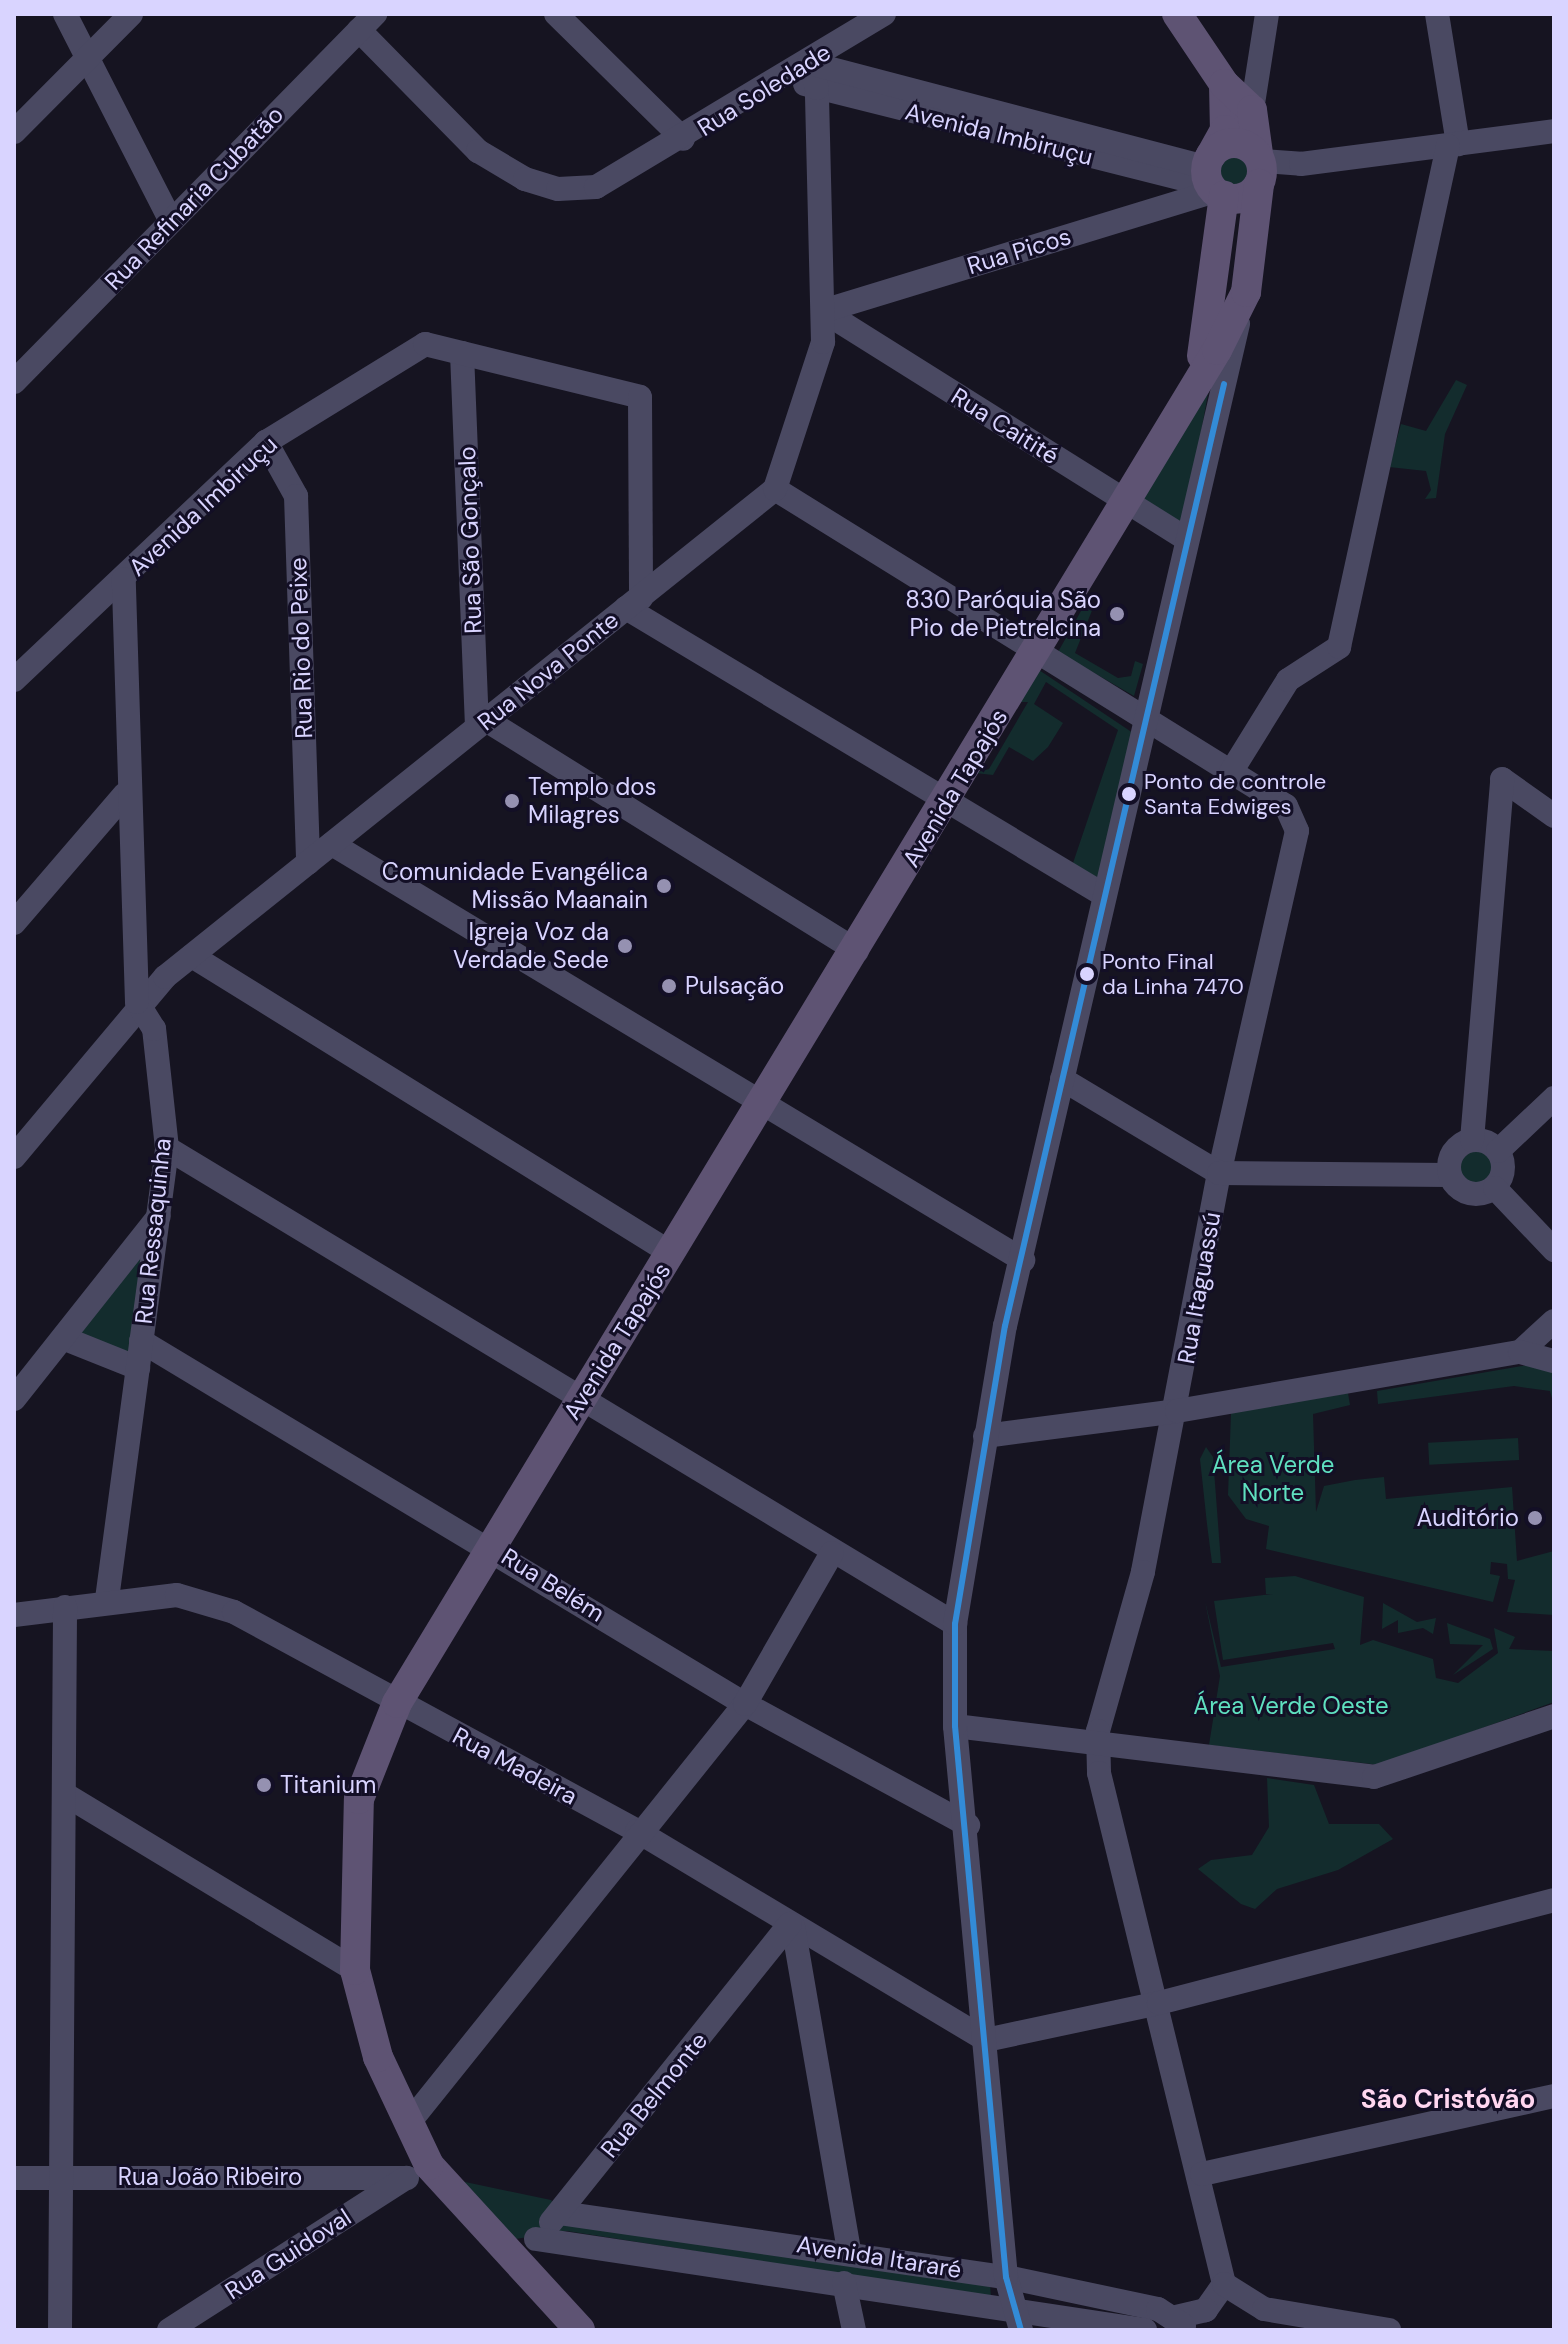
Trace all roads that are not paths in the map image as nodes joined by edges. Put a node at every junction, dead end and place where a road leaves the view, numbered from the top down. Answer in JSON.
{"nodes":[{"id":1,"x":65,"y":14,"type":"edge"},
{"id":2,"x":131,"y":14,"type":"edge"},
{"id":3,"x":556,"y":14,"type":"edge"},
{"id":4,"x":884,"y":14,"type":"edge"},
{"id":5,"x":1177,"y":14,"type":"edge"},
{"id":6,"x":1267,"y":14,"type":"edge"},
{"id":7,"x":1437,"y":14,"type":"edge"},
{"id":8,"x":367,"y":22,"type":"edge"},
{"id":9,"x":88,"y":56,"type":"junction"},
{"id":10,"x":809,"y":63,"type":"junction"},
{"id":11,"x":788,"y":77,"type":"junction"},
{"id":12,"x":1224,"y":84,"type":"junction"},
{"id":13,"x":817,"y":88,"type":"junction"},
{"id":14,"x":1252,"y":110,"type":"junction"},
{"id":15,"x":1554,"y":131,"type":"edge"},
{"id":16,"x":14,"y":132,"type":"edge"},
{"id":17,"x":683,"y":139,"type":"junction"},
{"id":18,"x":1453,"y":145,"type":"junction"},
{"id":19,"x":1260,"y":169,"type":"junction"},
{"id":20,"x":1213,"y":179,"type":"junction"},
{"id":21,"x":171,"y":221,"type":"junction"},
{"id":22,"x":1246,"y":292,"type":"junction"},
{"id":23,"x":866,"y":298,"type":"junction"},
{"id":24,"x":823,"y":311,"type":"junction"},
{"id":25,"x":861,"y":336,"type":"junction"},
{"id":26,"x":462,"y":353,"type":"junction"},
{"id":27,"x":1199,"y":371,"type":"junction"},
{"id":28,"x":14,"y":382,"type":"edge"},
{"id":29,"x":266,"y":442,"type":"junction"},
{"id":30,"x":775,"y":489,"type":"junction"},
{"id":31,"x":1125,"y":502,"type":"junction"},
{"id":32,"x":1187,"y":539,"type":"junction"},
{"id":33,"x":124,"y":579,"type":"junction"},
{"id":34,"x":633,"y":603,"type":"junction"},
{"id":35,"x":1037,"y":651,"type":"junction"},
{"id":36,"x":14,"y":680,"type":"edge"},
{"id":37,"x":1145,"y":718,"type":"junction"},
{"id":38,"x":482,"y":723,"type":"junction"},
{"id":39,"x":1231,"y":772,"type":"junction"},
{"id":40,"x":125,"y":794,"type":"junction"},
{"id":41,"x":945,"y":805,"type":"junction"},
{"id":42,"x":1554,"y":816,"type":"edge"},
{"id":43,"x":332,"y":844,"type":"junction"},
{"id":44,"x":308,"y":863,"type":"junction"},
{"id":45,"x":1104,"y":895,"type":"junction"},
{"id":46,"x":14,"y":923,"type":"edge"},
{"id":47,"x":857,"y":951,"type":"junction"},
{"id":48,"x":192,"y":956,"type":"junction"},
{"id":49,"x":137,"y":1002,"type":"junction"},
{"id":50,"x":1062,"y":1079,"type":"junction"},
{"id":51,"x":1554,"y":1098,"type":"edge"},
{"id":52,"x":760,"y":1105,"type":"junction"},
{"id":53,"x":1472,"y":1140,"type":"junction"},
{"id":54,"x":167,"y":1148,"type":"junction"},
{"id":55,"x":1498,"y":1151,"type":"junction"},
{"id":56,"x":14,"y":1157,"type":"edge"},
{"id":57,"x":1219,"y":1173,"type":"junction"},
{"id":58,"x":1449,"y":1175,"type":"junction"},
{"id":59,"x":1495,"y":1188,"type":"junction"},
{"id":60,"x":159,"y":1215,"type":"junction"},
{"id":61,"x":1554,"y":1250,"type":"edge"},
{"id":62,"x":671,"y":1253,"type":"junction"},
{"id":63,"x":1023,"y":1260,"type":"junction"},
{"id":64,"x":1554,"y":1321,"type":"edge"},
{"id":65,"x":63,"y":1338,"type":"junction"},
{"id":66,"x":141,"y":1341,"type":"junction"},
{"id":67,"x":1520,"y":1352,"type":"junction"},
{"id":68,"x":1554,"y":1361,"type":"edge"},
{"id":69,"x":138,"y":1368,"type":"junction"},
{"id":70,"x":14,"y":1399,"type":"edge"},
{"id":71,"x":580,"y":1401,"type":"junction"},
{"id":72,"x":1177,"y":1411,"type":"junction"},
{"id":73,"x":985,"y":1436,"type":"junction"},
{"id":74,"x":490,"y":1547,"type":"junction"},
{"id":75,"x":832,"y":1553,"type":"junction"},
{"id":76,"x":107,"y":1599,"type":"junction"},
{"id":77,"x":65,"y":1607,"type":"junction"},
{"id":78,"x":14,"y":1615,"type":"edge"},
{"id":79,"x":955,"y":1624,"type":"junction"},
{"id":80,"x":397,"y":1703,"type":"junction"},
{"id":81,"x":745,"y":1704,"type":"junction"},
{"id":82,"x":1554,"y":1716,"type":"edge"},
{"id":83,"x":955,"y":1726,"type":"junction"},
{"id":84,"x":1098,"y":1744,"type":"junction"},
{"id":85,"x":66,"y":1795,"type":"junction"},
{"id":86,"x":968,"y":1825,"type":"junction"},
{"id":87,"x":637,"y":1831,"type":"junction"},
{"id":88,"x":1554,"y":1900,"type":"edge"},
{"id":89,"x":792,"y":1925,"type":"junction"},
{"id":90,"x":355,"y":1970,"type":"junction"},
{"id":91,"x":1159,"y":2003,"type":"junction"},
{"id":92,"x":986,"y":2040,"type":"junction"},
{"id":93,"x":1554,"y":2096,"type":"edge"},
{"id":94,"x":408,"y":2124,"type":"junction"},
{"id":95,"x":418,"y":2171,"type":"junction"},
{"id":96,"x":1202,"y":2174,"type":"junction"},
{"id":97,"x":60,"y":2177,"type":"junction"},
{"id":98,"x":14,"y":2178,"type":"edge"},
{"id":99,"x":332,"y":2178,"type":"junction"},
{"id":100,"x":560,"y":2213,"type":"junction"},
{"id":101,"x":341,"y":2221,"type":"junction"},
{"id":102,"x":536,"y":2239,"type":"junction"},
{"id":103,"x":849,"y":2251,"type":"junction"},
{"id":104,"x":512,"y":2260,"type":"junction"},
{"id":105,"x":1006,"y":2277,"type":"junction"},
{"id":106,"x":844,"y":2283,"type":"junction"},
{"id":107,"x":1224,"y":2284,"type":"junction"},
{"id":108,"x":1018,"y":2318,"type":"edge"},
{"id":109,"x":1181,"y":2324,"type":"edge"},
{"id":110,"x":60,"y":2330,"type":"edge"},
{"id":111,"x":169,"y":2330,"type":"edge"},
{"id":112,"x":580,"y":2330,"type":"edge"},
{"id":113,"x":854,"y":2330,"type":"edge"},
{"id":114,"x":1145,"y":2330,"type":"edge"},
{"id":115,"x":1389,"y":2330,"type":"edge"}],
"edges":[{"from":1,"to":9,"type":"street"},
{"from":2,"to":9,"type":"street"},
{"from":3,"to":17,"type":"street"},
{"from":4,"to":10,"type":"street","name":"Rua Soledade"},
{"from":5,"to":12,"type":"main road"},
{"from":6,"to":14,"type":"street"},
{"from":7,"to":18,"type":"street"},
{"from":8,"to":17,"type":"street","name":"Rua Soledade"},
{"from":8,"to":21,"type":"street","name":"Rua Refinaria Cubatão"},
{"from":9,"to":16,"type":"street"},
{"from":9,"to":21,"type":"street"},
{"from":10,"to":11,"type":"street","name":"Rua Soledade"},
{"from":10,"to":13,"type":"street"},
{"from":10,"to":20,"type":"street","name":"Avenida Imbiruçu"},
{"from":11,"to":13,"type":"street","name":"Avenida Imbiruçu"},
{"from":11,"to":17,"type":"street","name":"Rua Soledade"},
{"from":12,"to":14,"type":"main road"},
{"from":12,"to":20,"type":"main road"},
{"from":13,"to":20,"type":"street","name":"Avenida Imbiruçu"},
{"from":13,"to":24,"type":"street"},
{"from":14,"to":19,"type":"main road"},
{"from":15,"to":18,"type":"street"},
{"from":18,"to":19,"type":"street"},
{"from":18,"to":39,"type":"street"},
{"from":19,"to":20,"type":"main road"},
{"from":19,"to":20,"type":"main road"},
{"from":19,"to":22,"type":"main road"},
{"from":20,"to":23,"type":"street","name":"Rua Picos"},
{"from":20,"to":27,"type":"main road"},
{"from":21,"to":28,"type":"street","name":"Rua Refinaria Cubatão"},
{"from":22,"to":27,"type":"main road","name":"Avenida Tapajós"},
{"from":22,"to":32,"type":"street"},
{"from":23,"to":24,"type":"street","name":"Rua Picos"},
{"from":23,"to":25,"type":"street"},
{"from":24,"to":25,"type":"street","name":"Rua Caitité"},
{"from":24,"to":30,"type":"street"},
{"from":25,"to":31,"type":"street","name":"Rua Caitité"},
{"from":26,"to":29,"type":"street","name":"Avenida Imbiruçu"},
{"from":26,"to":34,"type":"street","name":"Avenida Imbiruçu"},
{"from":26,"to":38,"type":"street","name":"Rua São Gonçalo"},
{"from":27,"to":31,"type":"main road","name":"Avenida Tapajós"},
{"from":29,"to":33,"type":"street","name":"Avenida Imbiruçu"},
{"from":29,"to":44,"type":"street","name":"Rua Rio do Peixe"},
{"from":30,"to":34,"type":"street","name":"Rua Nova Ponte"},
{"from":30,"to":35,"type":"street"},
{"from":31,"to":32,"type":"street","name":"Rua Caitité"},
{"from":31,"to":35,"type":"main road","name":"Avenida Tapajós"},
{"from":32,"to":37,"type":"street"},
{"from":33,"to":36,"type":"street","name":"Avenida Imbiruçu"},
{"from":33,"to":40,"type":"street","name":"Rua Ressaquinha"},
{"from":34,"to":38,"type":"street","name":"Rua Nova Ponte"},
{"from":34,"to":41,"type":"street"},
{"from":35,"to":37,"type":"street"},
{"from":35,"to":41,"type":"main road","name":"Avenida Tapajós"},
{"from":37,"to":39,"type":"street"},
{"from":37,"to":45,"type":"street"},
{"from":38,"to":43,"type":"street","name":"Rua Nova Ponte"},
{"from":38,"to":47,"type":"street"},
{"from":39,"to":57,"type":"street","name":"Rua Itaguassú"},
{"from":40,"to":46,"type":"street"},
{"from":40,"to":49,"type":"street","name":"Rua Ressaquinha"},
{"from":41,"to":45,"type":"street"},
{"from":41,"to":47,"type":"main road","name":"Avenida Tapajós"},
{"from":42,"to":53,"type":"street"},
{"from":43,"to":44,"type":"street","name":"Rua Nova Ponte"},
{"from":43,"to":52,"type":"street"},
{"from":44,"to":48,"type":"street","name":"Rua Nova Ponte"},
{"from":45,"to":50,"type":"street"},
{"from":47,"to":52,"type":"main road","name":"Avenida Tapajós"},
{"from":48,"to":49,"type":"street","name":"Rua Nova Ponte"},
{"from":48,"to":62,"type":"street"},
{"from":49,"to":54,"type":"street","name":"Rua Ressaquinha"},
{"from":49,"to":56,"type":"street","name":"Rua Nova Ponte"},
{"from":50,"to":57,"type":"street"},
{"from":50,"to":63,"type":"street"},
{"from":51,"to":55,"type":"street"},
{"from":52,"to":62,"type":"main road","name":"Avenida Tapajós"},
{"from":52,"to":63,"type":"street"},
{"from":53,"to":55,"type":"street"},
{"from":53,"to":58,"type":"street"},
{"from":54,"to":60,"type":"street","name":"Rua Ressaquinha"},
{"from":54,"to":71,"type":"street"},
{"from":55,"to":59,"type":"street"},
{"from":57,"to":58,"type":"street"},
{"from":57,"to":72,"type":"street","name":"Rua Itaguassú"},
{"from":58,"to":59,"type":"street"},
{"from":59,"to":61,"type":"street"},
{"from":60,"to":65,"type":"street"},
{"from":60,"to":66,"type":"street","name":"Rua Ressaquinha"},
{"from":62,"to":71,"type":"main road","name":"Avenida Tapajós"},
{"from":63,"to":73,"type":"street"},
{"from":64,"to":67,"type":"street"},
{"from":65,"to":69,"type":"street"},
{"from":65,"to":70,"type":"street"},
{"from":66,"to":69,"type":"street","name":"Rua Ressaquinha"},
{"from":66,"to":74,"type":"street","name":"Rua Belém"},
{"from":67,"to":68,"type":"street"},
{"from":67,"to":72,"type":"street"},
{"from":69,"to":76,"type":"street","name":"Rua Ressaquinha"},
{"from":71,"to":74,"type":"main road","name":"Avenida Tapajós"},
{"from":71,"to":75,"type":"street"},
{"from":72,"to":73,"type":"street"},
{"from":72,"to":84,"type":"street","name":"Rua Itaguassú"},
{"from":73,"to":79,"type":"street"},
{"from":74,"to":80,"type":"main road","name":"Avenida Tapajós"},
{"from":74,"to":81,"type":"street","name":"Rua Belém"},
{"from":75,"to":79,"type":"street"},
{"from":75,"to":81,"type":"street"},
{"from":76,"to":77,"type":"street","name":"Rua Madeira"},
{"from":76,"to":80,"type":"street","name":"Rua Madeira"},
{"from":77,"to":78,"type":"street","name":"Rua Madeira"},
{"from":77,"to":85,"type":"street"},
{"from":79,"to":83,"type":"street"},
{"from":80,"to":87,"type":"street","name":"Rua Madeira"},
{"from":80,"to":90,"type":"main road","name":"Avenida Tapajós"},
{"from":81,"to":86,"type":"street","name":"Rua Belém"},
{"from":81,"to":87,"type":"street"},
{"from":82,"to":84,"type":"street"},
{"from":83,"to":84,"type":"street"},
{"from":83,"to":86,"type":"street"},
{"from":84,"to":91,"type":"street","name":"Rua Itaguassú"},
{"from":85,"to":90,"type":"street"},
{"from":85,"to":97,"type":"street"},
{"from":86,"to":92,"type":"street"},
{"from":87,"to":89,"type":"street","name":"Rua Madeira"},
{"from":87,"to":94,"type":"street"},
{"from":88,"to":91,"type":"street"},
{"from":89,"to":92,"type":"street","name":"Rua Madeira"},
{"from":89,"to":100,"type":"street","name":"Rua Belmonte"},
{"from":89,"to":103,"type":"street"},
{"from":90,"to":94,"type":"main road","name":"Avenida Tapajós"},
{"from":91,"to":92,"type":"street"},
{"from":91,"to":96,"type":"street","name":"Rua Itaguassú"},
{"from":92,"to":105,"type":"street"},
{"from":93,"to":96,"type":"street"},
{"from":94,"to":95,"type":"main road","name":"Avenida Tapajós"},
{"from":95,"to":99,"type":"street","name":"Rua João Ribeiro"},
{"from":95,"to":101,"type":"street","name":"Rua Guidoval"},
{"from":95,"to":104,"type":"main road","name":"Avenida Tapajós"},
{"from":96,"to":107,"type":"street","name":"Rua Itaguassú"},
{"from":97,"to":98,"type":"street","name":"Rua João Ribeiro"},
{"from":97,"to":99,"type":"street","name":"Rua João Ribeiro"},
{"from":97,"to":110,"type":"street"},
{"from":99,"to":101,"type":"street"},
{"from":100,"to":102,"type":"street","name":"Rua Belmonte"},
{"from":100,"to":103,"type":"street","name":"Avenida Itararé"},
{"from":101,"to":111,"type":"street","name":"Rua Guidoval"},
{"from":102,"to":104,"type":"street","name":"Rua Belmonte"},
{"from":102,"to":106,"type":"street","name":"Avenida Itararé"},
{"from":103,"to":105,"type":"street","name":"Avenida Itararé"},
{"from":104,"to":112,"type":"main road","name":"Avenida Tapajós"},
{"from":105,"to":108,"type":"street"},
{"from":105,"to":109,"type":"street","name":"Avenida Itararé"},
{"from":106,"to":108,"type":"street","name":"Avenida Itararé"},
{"from":106,"to":113,"type":"street"},
{"from":107,"to":109,"type":"street"},
{"from":107,"to":115,"type":"street"},
{"from":108,"to":114,"type":"street","name":"Avenida Itararé"}]}
